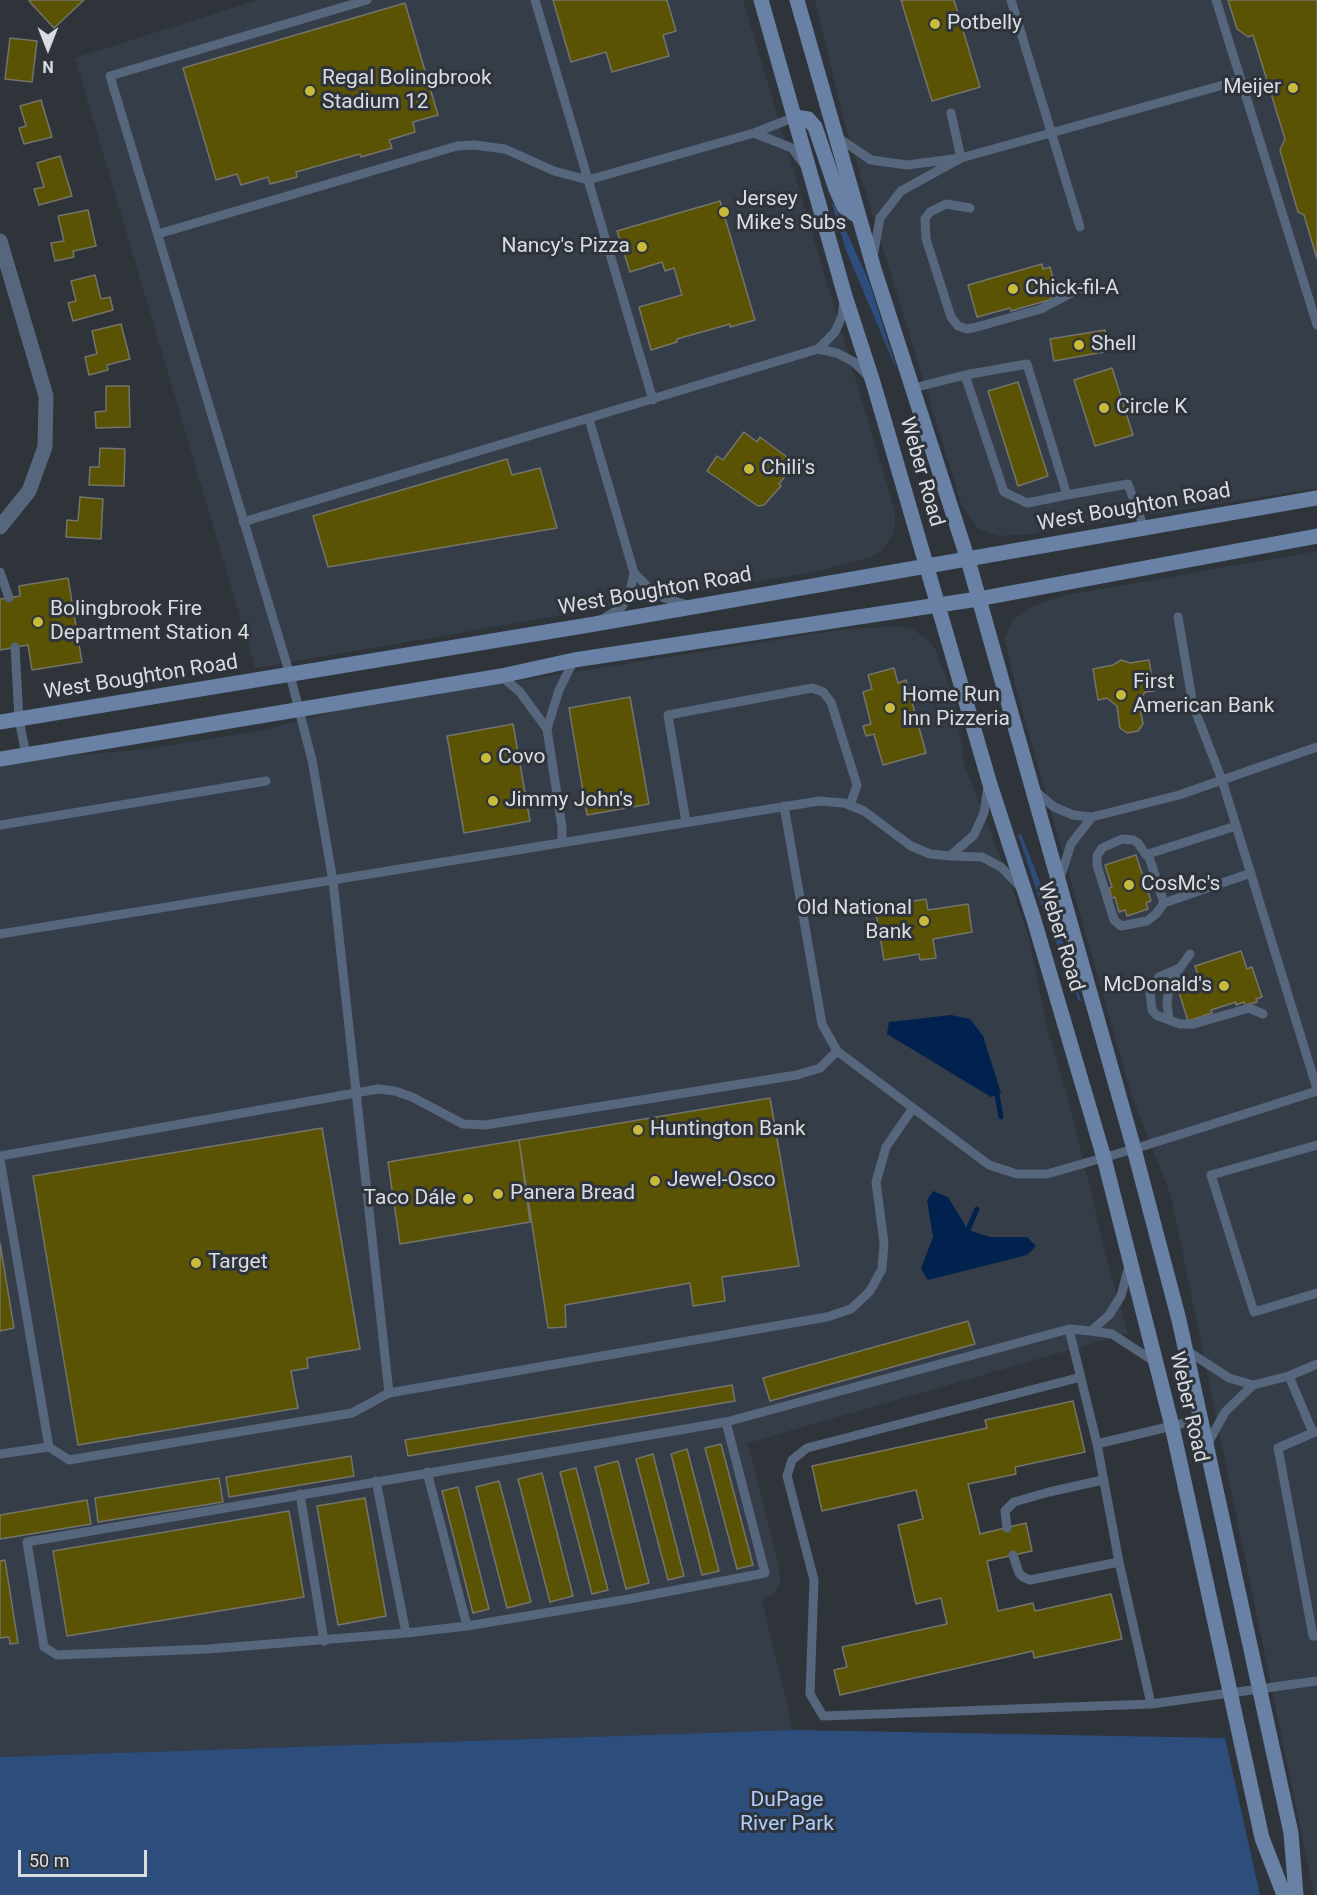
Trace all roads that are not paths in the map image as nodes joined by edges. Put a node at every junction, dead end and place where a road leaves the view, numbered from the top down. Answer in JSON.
{"nodes":[{"id":1,"x":367,"y":0,"type":"edge"},
{"id":2,"x":535,"y":0,"type":"edge"},
{"id":3,"x":761,"y":0,"type":"edge"},
{"id":4,"x":797,"y":0,"type":"edge"},
{"id":5,"x":1011,"y":0,"type":"edge"},
{"id":6,"x":1216,"y":0,"type":"edge"},
{"id":7,"x":1241,"y":80,"type":"junction"},
{"id":8,"x":951,"y":113,"type":"dead end"},
{"id":9,"x":795,"y":117,"type":"junction"},
{"id":10,"x":1052,"y":132,"type":"junction"},
{"id":11,"x":754,"y":133,"type":"junction"},
{"id":12,"x":835,"y":136,"type":"junction"},
{"id":13,"x":961,"y":158,"type":"junction"},
{"id":14,"x":810,"y":171,"type":"junction"},
{"id":15,"x":588,"y":180,"type":"junction"},
{"id":16,"x":970,"y":208,"type":"dead end"},
{"id":17,"x":859,"y":217,"type":"junction"},
{"id":18,"x":1080,"y":227,"type":"dead end"},
{"id":19,"x":158,"y":234,"type":"junction"},
{"id":20,"x":0,"y":241,"type":"edge"},
{"id":21,"x":872,"y":262,"type":"junction"},
{"id":22,"x":1093,"y":281,"type":"dead end"},
{"id":23,"x":845,"y":296,"type":"junction"},
{"id":24,"x":1317,"y":325,"type":"edge"},
{"id":25,"x":818,"y":349,"type":"junction"},
{"id":26,"x":965,"y":375,"type":"junction"},
{"id":27,"x":873,"y":382,"type":"junction"},
{"id":28,"x":913,"y":388,"type":"junction"},
{"id":29,"x":653,"y":400,"type":"junction"},
{"id":30,"x":590,"y":419,"type":"junction"},
{"id":31,"x":1067,"y":495,"type":"junction"},
{"id":32,"x":1317,"y":498,"type":"edge"},
{"id":33,"x":243,"y":522,"type":"junction"},
{"id":34,"x":0,"y":527,"type":"edge"},
{"id":35,"x":1144,"y":528,"type":"junction"},
{"id":36,"x":1317,"y":536,"type":"edge"},
{"id":37,"x":968,"y":560,"type":"junction"},
{"id":38,"x":927,"y":566,"type":"junction"},
{"id":39,"x":0,"y":572,"type":"edge"},
{"id":40,"x":634,"y":573,"type":"junction"},
{"id":41,"x":9,"y":598,"type":"dead end"},
{"id":42,"x":978,"y":599,"type":"junction"},
{"id":43,"x":939,"y":605,"type":"junction"},
{"id":44,"x":690,"y":606,"type":"junction"},
{"id":45,"x":1178,"y":617,"type":"dead end"},
{"id":46,"x":595,"y":624,"type":"junction"},
{"id":47,"x":15,"y":647,"type":"dead end"},
{"id":48,"x":574,"y":660,"type":"junction"},
{"id":49,"x":290,"y":675,"type":"junction"},
{"id":50,"x":501,"y":676,"type":"junction"},
{"id":51,"x":299,"y":709,"type":"junction"},
{"id":52,"x":19,"y":719,"type":"junction"},
{"id":53,"x":0,"y":722,"type":"edge"},
{"id":54,"x":547,"y":729,"type":"junction"},
{"id":55,"x":1317,"y":747,"type":"edge"},
{"id":56,"x":26,"y":755,"type":"junction"},
{"id":57,"x":0,"y":759,"type":"edge"},
{"id":58,"x":1222,"y":780,"type":"junction"},
{"id":59,"x":266,"y":781,"type":"dead end"},
{"id":60,"x":989,"y":781,"type":"junction"},
{"id":61,"x":1032,"y":788,"type":"junction"},
{"id":62,"x":850,"y":805,"type":"junction"},
{"id":63,"x":784,"y":806,"type":"junction"},
{"id":64,"x":1092,"y":818,"type":"junction"},
{"id":65,"x":686,"y":822,"type":"junction"},
{"id":66,"x":0,"y":825,"type":"edge"},
{"id":67,"x":1236,"y":826,"type":"junction"},
{"id":68,"x":562,"y":842,"type":"junction"},
{"id":69,"x":1149,"y":854,"type":"junction"},
{"id":70,"x":950,"y":856,"type":"junction"},
{"id":71,"x":1251,"y":873,"type":"junction"},
{"id":72,"x":333,"y":881,"type":"junction"},
{"id":73,"x":1059,"y":884,"type":"junction"},
{"id":74,"x":1024,"y":891,"type":"junction"},
{"id":75,"x":1164,"y":903,"type":"junction"},
{"id":76,"x":0,"y":934,"type":"edge"},
{"id":77,"x":1190,"y":954,"type":"dead end"},
{"id":78,"x":1180,"y":968,"type":"junction"},
{"id":79,"x":1263,"y":1014,"type":"dead end"},
{"id":80,"x":1169,"y":1020,"type":"junction"},
{"id":81,"x":837,"y":1051,"type":"junction"},
{"id":82,"x":1317,"y":1090,"type":"edge"},
{"id":83,"x":357,"y":1092,"type":"junction"},
{"id":84,"x":913,"y":1108,"type":"junction"},
{"id":85,"x":1317,"y":1145,"type":"edge"},
{"id":86,"x":1134,"y":1149,"type":"junction"},
{"id":87,"x":0,"y":1157,"type":"edge"},
{"id":88,"x":1104,"y":1158,"type":"junction"},
{"id":89,"x":1130,"y":1260,"type":"junction"},
{"id":90,"x":1317,"y":1293,"type":"edge"},
{"id":91,"x":1069,"y":1329,"type":"junction"},
{"id":92,"x":1091,"y":1331,"type":"junction"},
{"id":93,"x":1186,"y":1350,"type":"junction"},
{"id":94,"x":1157,"y":1364,"type":"junction"},
{"id":95,"x":1317,"y":1365,"type":"edge"},
{"id":96,"x":1289,"y":1376,"type":"junction"},
{"id":97,"x":1081,"y":1377,"type":"junction"},
{"id":98,"x":1253,"y":1385,"type":"junction"},
{"id":99,"x":389,"y":1393,"type":"junction"},
{"id":100,"x":1201,"y":1419,"type":"junction"},
{"id":101,"x":726,"y":1422,"type":"junction"},
{"id":102,"x":1172,"y":1426,"type":"junction"},
{"id":103,"x":1315,"y":1432,"type":"edge"},
{"id":104,"x":1097,"y":1444,"type":"junction"},
{"id":105,"x":1207,"y":1445,"type":"junction"},
{"id":106,"x":49,"y":1447,"type":"junction"},
{"id":107,"x":0,"y":1454,"type":"edge"},
{"id":108,"x":427,"y":1472,"type":"junction"},
{"id":109,"x":1103,"y":1480,"type":"junction"},
{"id":110,"x":376,"y":1481,"type":"junction"},
{"id":111,"x":300,"y":1494,"type":"junction"},
{"id":112,"x":1007,"y":1527,"type":"dead end"},
{"id":113,"x":1013,"y":1555,"type":"dead end"},
{"id":114,"x":1119,"y":1562,"type":"junction"},
{"id":115,"x":467,"y":1626,"type":"junction"},
{"id":116,"x":406,"y":1633,"type":"junction"},
{"id":117,"x":1317,"y":1636,"type":"edge"},
{"id":118,"x":324,"y":1641,"type":"junction"},
{"id":119,"x":1317,"y":1682,"type":"edge"},
{"id":120,"x":1259,"y":1688,"type":"junction"},
{"id":121,"x":1230,"y":1693,"type":"junction"},
{"id":122,"x":1151,"y":1704,"type":"junction"},
{"id":123,"x":1284,"y":1895,"type":"edge"},
{"id":124,"x":1296,"y":1895,"type":"edge"}],
"edges":[{"from":1,"to":19,"type":"lane"},
{"from":2,"to":15,"type":"lane"},
{"from":3,"to":9,"type":"main road","name":"Weber Road"},
{"from":4,"to":12,"type":"main road","name":"Weber Road"},
{"from":5,"to":10,"type":"lane"},
{"from":6,"to":7,"type":"lane"},
{"from":7,"to":10,"type":"lane"},
{"from":7,"to":24,"type":"lane"},
{"from":8,"to":13,"type":"lane"},
{"from":9,"to":11,"type":"lane"},
{"from":9,"to":14,"type":"main road","name":"Weber Road"},
{"from":9,"to":17,"type":"main road"},
{"from":10,"to":13,"type":"lane"},
{"from":10,"to":18,"type":"lane"},
{"from":11,"to":14,"type":"lane"},
{"from":11,"to":15,"type":"lane"},
{"from":12,"to":13,"type":"lane"},
{"from":12,"to":17,"type":"main road","name":"Weber Road"},
{"from":13,"to":21,"type":"lane"},
{"from":14,"to":23,"type":"main road","name":"Weber Road"},
{"from":15,"to":19,"type":"lane"},
{"from":15,"to":29,"type":"lane"},
{"from":16,"to":22,"type":"lane"},
{"from":17,"to":21,"type":"main road","name":"Weber Road"},
{"from":19,"to":33,"type":"lane"},
{"from":20,"to":34,"type":"street"},
{"from":21,"to":28,"type":"main road","name":"Weber Road"},
{"from":23,"to":25,"type":"lane"},
{"from":23,"to":27,"type":"main road","name":"Weber Road"},
{"from":25,"to":27,"type":"lane"},
{"from":25,"to":29,"type":"lane"},
{"from":26,"to":28,"type":"lane"},
{"from":26,"to":31,"type":"lane"},
{"from":26,"to":31,"type":"lane"},
{"from":27,"to":38,"type":"main road","name":"Weber Road"},
{"from":28,"to":37,"type":"main road","name":"Weber Road"},
{"from":29,"to":30,"type":"lane"},
{"from":30,"to":33,"type":"lane"},
{"from":30,"to":40,"type":"lane"},
{"from":31,"to":35,"type":"lane"},
{"from":32,"to":35,"type":"main road","name":"West Boughton Road"},
{"from":33,"to":49,"type":"lane"},
{"from":35,"to":37,"type":"main road","name":"West Boughton Road"},
{"from":36,"to":42,"type":"main road"},
{"from":37,"to":38,"type":"main road","name":"West Boughton Road"},
{"from":37,"to":42,"type":"main road","name":"Weber Road"},
{"from":38,"to":43,"type":"main road","name":"Weber Road"},
{"from":38,"to":44,"type":"main road","name":"West Boughton Road"},
{"from":39,"to":41,"type":"lane"},
{"from":40,"to":44,"type":"lane"},
{"from":40,"to":46,"type":"lane"},
{"from":42,"to":43,"type":"main road"},
{"from":42,"to":61,"type":"main road","name":"Weber Road"},
{"from":43,"to":48,"type":"main road"},
{"from":43,"to":60,"type":"main road","name":"Weber Road"},
{"from":44,"to":46,"type":"main road","name":"West Boughton Road"},
{"from":45,"to":58,"type":"lane"},
{"from":46,"to":49,"type":"main road","name":"West Boughton Road"},
{"from":47,"to":52,"type":"lane"},
{"from":48,"to":50,"type":"main road"},
{"from":48,"to":54,"type":"lane"},
{"from":49,"to":51,"type":"lane"},
{"from":49,"to":52,"type":"main road","name":"West Boughton Road"},
{"from":50,"to":51,"type":"main road"},
{"from":50,"to":54,"type":"lane"},
{"from":51,"to":56,"type":"main road"},
{"from":51,"to":72,"type":"lane"},
{"from":52,"to":53,"type":"main road","name":"West Boughton Road"},
{"from":52,"to":56,"type":"lane"},
{"from":54,"to":68,"type":"lane"},
{"from":55,"to":58,"type":"lane"},
{"from":56,"to":57,"type":"main road"},
{"from":58,"to":64,"type":"lane"},
{"from":58,"to":67,"type":"lane"},
{"from":59,"to":66,"type":"lane"},
{"from":60,"to":70,"type":"lane"},
{"from":60,"to":74,"type":"main road","name":"Weber Road"},
{"from":61,"to":64,"type":"lane"},
{"from":61,"to":73,"type":"main road","name":"Weber Road"},
{"from":62,"to":63,"type":"lane"},
{"from":62,"to":65,"type":"lane"},
{"from":62,"to":70,"type":"lane"},
{"from":63,"to":65,"type":"lane"},
{"from":63,"to":81,"type":"lane"},
{"from":64,"to":73,"type":"lane"},
{"from":65,"to":68,"type":"lane"},
{"from":67,"to":69,"type":"lane"},
{"from":67,"to":71,"type":"lane"},
{"from":68,"to":72,"type":"lane"},
{"from":69,"to":75,"type":"lane"},
{"from":69,"to":75,"type":"lane"},
{"from":70,"to":74,"type":"lane"},
{"from":71,"to":75,"type":"lane"},
{"from":71,"to":82,"type":"lane"},
{"from":72,"to":76,"type":"lane"},
{"from":72,"to":83,"type":"lane"},
{"from":73,"to":86,"type":"main road","name":"Weber Road"},
{"from":74,"to":88,"type":"main road","name":"Weber Road"},
{"from":77,"to":78,"type":"lane"},
{"from":78,"to":80,"type":"lane"},
{"from":78,"to":80,"type":"lane"},
{"from":79,"to":80,"type":"lane"},
{"from":81,"to":83,"type":"lane"},
{"from":81,"to":84,"type":"lane"},
{"from":82,"to":86,"type":"lane"},
{"from":83,"to":87,"type":"lane"},
{"from":83,"to":99,"type":"lane"},
{"from":84,"to":88,"type":"lane"},
{"from":84,"to":99,"type":"lane"},
{"from":85,"to":90,"type":"lane"},
{"from":86,"to":88,"type":"lane"},
{"from":86,"to":93,"type":"main road","name":"Weber Road"},
{"from":87,"to":106,"type":"lane"},
{"from":88,"to":89,"type":"main road","name":"Weber Road"},
{"from":89,"to":92,"type":"lane"},
{"from":89,"to":94,"type":"main road","name":"Weber Road"},
{"from":91,"to":92,"type":"lane"},
{"from":91,"to":97,"type":"lane"},
{"from":91,"to":101,"type":"lane"},
{"from":92,"to":94,"type":"lane"},
{"from":93,"to":98,"type":"lane"},
{"from":93,"to":100,"type":"main road","name":"Weber Road"},
{"from":94,"to":102,"type":"main road","name":"Weber Road"},
{"from":95,"to":96,"type":"lane"},
{"from":96,"to":98,"type":"lane"},
{"from":96,"to":103,"type":"lane"},
{"from":97,"to":104,"type":"lane"},
{"from":97,"to":122,"type":"lane"},
{"from":98,"to":105,"type":"lane"},
{"from":99,"to":106,"type":"lane"},
{"from":100,"to":102,"type":"lane"},
{"from":100,"to":105,"type":"main road","name":"Weber Road"},
{"from":101,"to":108,"type":"lane"},
{"from":101,"to":115,"type":"lane"},
{"from":102,"to":104,"type":"lane"},
{"from":102,"to":121,"type":"main road","name":"Weber Road"},
{"from":103,"to":117,"type":"lane"},
{"from":104,"to":109,"type":"lane"},
{"from":105,"to":120,"type":"main road","name":"Weber Road"},
{"from":106,"to":107,"type":"lane"},
{"from":108,"to":110,"type":"lane"},
{"from":108,"to":115,"type":"lane"},
{"from":109,"to":112,"type":"lane"},
{"from":109,"to":114,"type":"lane"},
{"from":110,"to":111,"type":"lane"},
{"from":110,"to":116,"type":"lane"},
{"from":111,"to":118,"type":"lane"},
{"from":111,"to":118,"type":"lane"},
{"from":113,"to":114,"type":"lane"},
{"from":114,"to":122,"type":"lane"},
{"from":115,"to":116,"type":"lane"},
{"from":116,"to":118,"type":"lane"},
{"from":119,"to":120,"type":"lane"},
{"from":120,"to":121,"type":"lane"},
{"from":120,"to":124,"type":"main road","name":"Weber Road"},
{"from":121,"to":122,"type":"lane"},
{"from":121,"to":123,"type":"main road","name":"Weber Road"}]}
